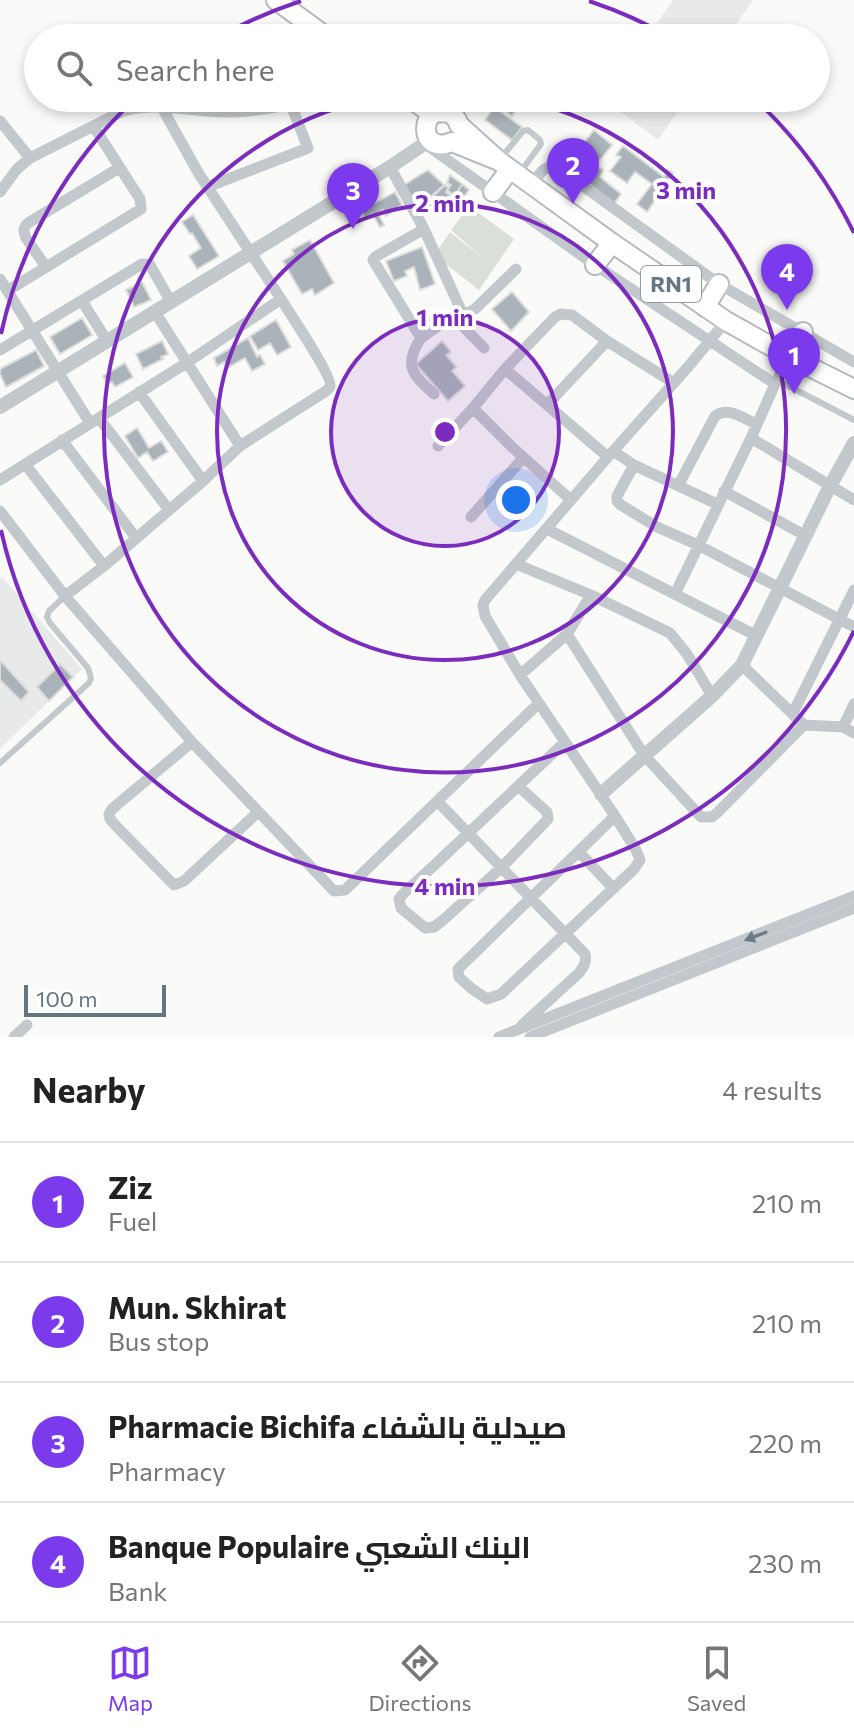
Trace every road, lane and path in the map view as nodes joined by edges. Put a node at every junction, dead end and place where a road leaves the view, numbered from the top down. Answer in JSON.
{"nodes":[{"id":1,"x":288,"y":3,"type":"edge"},
{"id":2,"x":312,"y":24,"type":"edge"},
{"id":3,"x":121,"y":112,"type":"edge"},
{"id":4,"x":164,"y":112,"type":"edge"},
{"id":5,"x":294,"y":112,"type":"edge"},
{"id":6,"x":429,"y":112,"type":"edge"},
{"id":7,"x":436,"y":112,"type":"edge"},
{"id":8,"x":448,"y":112,"type":"edge"},
{"id":9,"x":432,"y":114,"type":"junction"},
{"id":10,"x":0,"y":121,"type":"edge"},
{"id":11,"x":94,"y":127,"type":"junction"},
{"id":12,"x":456,"y":133,"type":"junction"},
{"id":13,"x":427,"y":142,"type":"junction"},
{"id":14,"x":30,"y":158,"type":"junction"},
{"id":15,"x":390,"y":167,"type":"junction"},
{"id":16,"x":119,"y":168,"type":"junction"},
{"id":17,"x":515,"y":172,"type":"junction"},
{"id":18,"x":207,"y":187,"type":"junction"},
{"id":19,"x":0,"y":192,"type":"edge"},
{"id":20,"x":493,"y":192,"type":"junction"},
{"id":21,"x":424,"y":229,"type":"junction"},
{"id":22,"x":612,"y":243,"type":"junction"},
{"id":23,"x":250,"y":252,"type":"junction"},
{"id":24,"x":595,"y":265,"type":"junction"},
{"id":25,"x":46,"y":267,"type":"junction"},
{"id":26,"x":516,"y":269,"type":"dead end"},
{"id":27,"x":0,"y":279,"type":"edge"},
{"id":28,"x":719,"y":284,"type":"junction"},
{"id":29,"x":7,"y":291,"type":"junction"},
{"id":30,"x":281,"y":299,"type":"junction"},
{"id":31,"x":82,"y":301,"type":"junction"},
{"id":32,"x":171,"y":302,"type":"junction"},
{"id":33,"x":705,"y":307,"type":"junction"},
{"id":34,"x":155,"y":312,"type":"junction"},
{"id":35,"x":456,"y":313,"type":"junction"},
{"id":36,"x":726,"y":321,"type":"junction"},
{"id":37,"x":31,"y":331,"type":"junction"},
{"id":38,"x":803,"y":332,"type":"junction"},
{"id":39,"x":421,"y":338,"type":"junction"},
{"id":40,"x":107,"y":341,"type":"junction"},
{"id":41,"x":607,"y":341,"type":"junction"},
{"id":42,"x":710,"y":341,"type":"junction"},
{"id":43,"x":484,"y":348,"type":"dead end"},
{"id":44,"x":0,"y":350,"type":"edge"},
{"id":45,"x":790,"y":357,"type":"junction"},
{"id":46,"x":188,"y":362,"type":"junction"},
{"id":47,"x":854,"y":362,"type":"edge"},
{"id":48,"x":505,"y":369,"type":"junction"},
{"id":49,"x":57,"y":372,"type":"junction"},
{"id":50,"x":776,"y":382,"type":"junction"},
{"id":51,"x":674,"y":383,"type":"junction"},
{"id":52,"x":854,"y":389,"type":"edge"},
{"id":53,"x":139,"y":392,"type":"junction"},
{"id":54,"x":434,"y":394,"type":"dead end"},
{"id":55,"x":547,"y":405,"type":"junction"},
{"id":56,"x":0,"y":407,"type":"edge"},
{"id":57,"x":473,"y":408,"type":"junction"},
{"id":58,"x":94,"y":420,"type":"junction"},
{"id":59,"x":854,"y":420,"type":"edge"},
{"id":60,"x":756,"y":424,"type":"junction"},
{"id":61,"x":751,"y":438,"type":"junction"},
{"id":62,"x":62,"y":440,"type":"junction"},
{"id":63,"x":854,"y":443,"type":"edge"},
{"id":64,"x":240,"y":446,"type":"junction"},
{"id":65,"x":438,"y":446,"type":"dead end"},
{"id":66,"x":610,"y":454,"type":"junction"},
{"id":67,"x":523,"y":458,"type":"junction"},
{"id":68,"x":25,"y":464,"type":"junction"},
{"id":69,"x":634,"y":465,"type":"junction"},
{"id":70,"x":0,"y":480,"type":"edge"},
{"id":71,"x":203,"y":481,"type":"junction"},
{"id":72,"x":678,"y":486,"type":"junction"},
{"id":73,"x":830,"y":486,"type":"junction"},
{"id":74,"x":724,"y":491,"type":"junction"},
{"id":75,"x":571,"y":500,"type":"junction"},
{"id":76,"x":854,"y":500,"type":"edge"},
{"id":77,"x":717,"y":504,"type":"junction"},
{"id":78,"x":169,"y":510,"type":"junction"},
{"id":79,"x":1,"y":516,"type":"edge"},
{"id":80,"x":471,"y":517,"type":"dead end"},
{"id":81,"x":547,"y":529,"type":"junction"},
{"id":82,"x":806,"y":536,"type":"junction"},
{"id":83,"x":136,"y":538,"type":"junction"},
{"id":84,"x":698,"y":545,"type":"junction"},
{"id":85,"x":516,"y":564,"type":"junction"},
{"id":86,"x":104,"y":566,"type":"junction"},
{"id":87,"x":780,"y":589,"type":"junction"},
{"id":88,"x":854,"y":590,"type":"edge"},
{"id":89,"x":675,"y":594,"type":"junction"},
{"id":90,"x":591,"y":595,"type":"junction"},
{"id":91,"x":65,"y":596,"type":"junction"},
{"id":92,"x":839,"y":618,"type":"junction"},
{"id":93,"x":854,"y":627,"type":"edge"},
{"id":94,"x":567,"y":634,"type":"junction"},
{"id":95,"x":757,"y":636,"type":"junction"},
{"id":96,"x":742,"y":665,"type":"junction"},
{"id":97,"x":520,"y":675,"type":"junction"},
{"id":98,"x":712,"y":696,"type":"junction"},
{"id":99,"x":538,"y":704,"type":"junction"},
{"id":100,"x":854,"y":704,"type":"edge"},
{"id":101,"x":793,"y":713,"type":"junction"},
{"id":102,"x":804,"y":725,"type":"junction"},
{"id":103,"x":849,"y":730,"type":"edge"},
{"id":104,"x":192,"y":742,"type":"junction"},
{"id":105,"x":565,"y":742,"type":"junction"},
{"id":106,"x":644,"y":755,"type":"junction"},
{"id":107,"x":0,"y":763,"type":"edge"},
{"id":108,"x":518,"y":786,"type":"junction"},
{"id":109,"x":601,"y":794,"type":"junction"},
{"id":110,"x":438,"y":802,"type":"junction"},
{"id":111,"x":257,"y":813,"type":"junction"},
{"id":112,"x":615,"y":816,"type":"junction"},
{"id":113,"x":469,"y":834,"type":"junction"},
{"id":114,"x":579,"y":852,"type":"junction"},
{"id":115,"x":501,"y":868,"type":"junction"},
{"id":116,"x":613,"y":888,"type":"junction"},
{"id":117,"x":854,"y":896,"type":"edge"},
{"id":118,"x":531,"y":898,"type":"junction"},
{"id":119,"x":854,"y":908,"type":"edge"},
{"id":120,"x":566,"y":934,"type":"junction"},
{"id":121,"x":27,"y":1025,"type":"dead end"},
{"id":122,"x":516,"y":1031,"type":"junction"},
{"id":123,"x":14,"y":1037,"type":"edge"},
{"id":124,"x":499,"y":1037,"type":"edge"},
{"id":125,"x":530,"y":1037,"type":"edge"}],
"edges":[{"from":1,"to":2,"type":"main road"},
{"from":3,"to":11,"type":"street"},
{"from":4,"to":18,"type":"street"},
{"from":5,"to":18,"type":"street"},
{"from":6,"to":9,"type":"main road","number":"RN1"},
{"from":7,"to":9,"type":"main road","number":"RN1"},
{"from":8,"to":12,"type":"main road","number":"RN1"},
{"from":9,"to":13,"type":"main road"},
{"from":10,"to":14,"type":"street"},
{"from":11,"to":14,"type":"street"},
{"from":11,"to":16,"type":"street"},
{"from":12,"to":13,"type":"main road","number":"RN1"},
{"from":12,"to":17,"type":"main road","number":"RN1"},
{"from":13,"to":15,"type":"street"},
{"from":13,"to":20,"type":"street"},
{"from":14,"to":19,"type":"street"},
{"from":15,"to":21,"type":"street"},
{"from":15,"to":23,"type":"street"},
{"from":16,"to":25,"type":"street"},
{"from":16,"to":25,"type":"street"},
{"from":17,"to":17,"type":"lane"},
{"from":17,"to":20,"type":"main road"},
{"from":17,"to":22,"type":"main road","number":"RN1"},
{"from":17,"to":28,"type":"street"},
{"from":18,"to":23,"type":"street"},
{"from":20,"to":24,"type":"street"},
{"from":21,"to":35,"type":"street"},
{"from":21,"to":39,"type":"street"},
{"from":22,"to":24,"type":"main road"},
{"from":22,"to":33,"type":"main road","number":"RN1"},
{"from":23,"to":30,"type":"street"},
{"from":23,"to":32,"type":"street"},
{"from":24,"to":42,"type":"street"},
{"from":25,"to":29,"type":"street"},
{"from":26,"to":35,"type":"street"},
{"from":27,"to":29,"type":"street"},
{"from":28,"to":33,"type":"main road"},
{"from":28,"to":38,"type":"street"},
{"from":29,"to":37,"type":"street"},
{"from":30,"to":46,"type":"street"},
{"from":30,"to":64,"type":"street"},
{"from":31,"to":32,"type":"street"},
{"from":31,"to":37,"type":"street"},
{"from":31,"to":40,"type":"street"},
{"from":32,"to":34,"type":"street"},
{"from":33,"to":36,"type":"main road","number":"RN1"},
{"from":34,"to":40,"type":"street"},
{"from":34,"to":46,"type":"street"},
{"from":35,"to":39,"type":"street"},
{"from":35,"to":43,"type":"street"},
{"from":36,"to":42,"type":"street"},
{"from":36,"to":45,"type":"main road","number":"RN1"},
{"from":37,"to":44,"type":"street"},
{"from":37,"to":49,"type":"street"},
{"from":38,"to":45,"type":"main road"},
{"from":38,"to":47,"type":"street"},
{"from":39,"to":54,"type":"street"},
{"from":40,"to":49,"type":"street"},
{"from":41,"to":48,"type":"street"},
{"from":41,"to":51,"type":"street"},
{"from":41,"to":55,"type":"street"},
{"from":42,"to":50,"type":"street"},
{"from":42,"to":51,"type":"street"},
{"from":45,"to":50,"type":"street"},
{"from":45,"to":52,"type":"main road","number":"RN1"},
{"from":46,"to":53,"type":"street"},
{"from":46,"to":64,"type":"street"},
{"from":48,"to":55,"type":"street"},
{"from":48,"to":57,"type":"street"},
{"from":49,"to":56,"type":"street"},
{"from":49,"to":58,"type":"street"},
{"from":50,"to":59,"type":"lane"},
{"from":50,"to":60,"type":"street"},
{"from":51,"to":66,"type":"street"},
{"from":53,"to":58,"type":"street"},
{"from":53,"to":71,"type":"street"},
{"from":55,"to":66,"type":"street"},
{"from":57,"to":65,"type":"street"},
{"from":57,"to":67,"type":"street"},
{"from":58,"to":62,"type":"street"},
{"from":58,"to":78,"type":"street"},
{"from":60,"to":61,"type":"street"},
{"from":60,"to":72,"type":"street"},
{"from":61,"to":73,"type":"street"},
{"from":61,"to":74,"type":"street"},
{"from":62,"to":68,"type":"street"},
{"from":62,"to":83,"type":"street"},
{"from":63,"to":73,"type":"street"},
{"from":64,"to":71,"type":"street"},
{"from":66,"to":69,"type":"street"},
{"from":66,"to":75,"type":"street"},
{"from":67,"to":75,"type":"street"},
{"from":67,"to":80,"type":"street"},
{"from":68,"to":70,"type":"street"},
{"from":68,"to":86,"type":"street"},
{"from":69,"to":72,"type":"street"},
{"from":69,"to":84,"type":"street"},
{"from":71,"to":78,"type":"street"},
{"from":72,"to":77,"type":"street"},
{"from":73,"to":76,"type":"street"},
{"from":73,"to":82,"type":"street"},
{"from":74,"to":77,"type":"street"},
{"from":74,"to":82,"type":"street"},
{"from":75,"to":81,"type":"street"},
{"from":77,"to":84,"type":"street"},
{"from":78,"to":83,"type":"street"},
{"from":79,"to":91,"type":"street"},
{"from":81,"to":85,"type":"street"},
{"from":81,"to":89,"type":"street"},
{"from":82,"to":87,"type":"street"},
{"from":83,"to":86,"type":"street"},
{"from":84,"to":87,"type":"street"},
{"from":84,"to":89,"type":"street"},
{"from":85,"to":90,"type":"street"},
{"from":85,"to":97,"type":"street"},
{"from":86,"to":91,"type":"street"},
{"from":87,"to":92,"type":"street"},
{"from":87,"to":95,"type":"street"},
{"from":88,"to":92,"type":"street"},
{"from":89,"to":95,"type":"street"},
{"from":90,"to":94,"type":"street"},
{"from":90,"to":98,"type":"street"},
{"from":91,"to":104,"type":"street"},
{"from":91,"to":107,"type":"lane"},
{"from":92,"to":93,"type":"street"},
{"from":92,"to":101,"type":"street"},
{"from":94,"to":97,"type":"street"},
{"from":94,"to":106,"type":"street"},
{"from":95,"to":96,"type":"street"},
{"from":96,"to":98,"type":"street"},
{"from":96,"to":101,"type":"street"},
{"from":97,"to":99,"type":"street"},
{"from":98,"to":106,"type":"street"},
{"from":99,"to":105,"type":"street"},
{"from":99,"to":110,"type":"street"},
{"from":100,"to":103,"type":"street"},
{"from":101,"to":102,"type":"street"},
{"from":102,"to":103,"type":"street"},
{"from":102,"to":106,"type":"street"},
{"from":104,"to":111,"type":"street"},
{"from":104,"to":111,"type":"street"},
{"from":105,"to":108,"type":"street"},
{"from":105,"to":109,"type":"street"},
{"from":106,"to":109,"type":"street"},
{"from":108,"to":113,"type":"street"},
{"from":108,"to":115,"type":"street"},
{"from":109,"to":112,"type":"street"},
{"from":110,"to":111,"type":"street"},
{"from":110,"to":113,"type":"street"},
{"from":112,"to":114,"type":"street"},
{"from":112,"to":116,"type":"street"},
{"from":113,"to":115,"type":"street"},
{"from":113,"to":115,"type":"street"},
{"from":114,"to":116,"type":"street"},
{"from":114,"to":118,"type":"street"},
{"from":115,"to":118,"type":"street"},
{"from":116,"to":120,"type":"street"},
{"from":117,"to":122,"type":"street","one_way":true},
{"from":118,"to":120,"type":"street"},
{"from":118,"to":120,"type":"street"},
{"from":119,"to":125,"type":"street"},
{"from":120,"to":122,"type":"street"},
{"from":121,"to":123,"type":"street"},
{"from":122,"to":124,"type":"street"}]}
